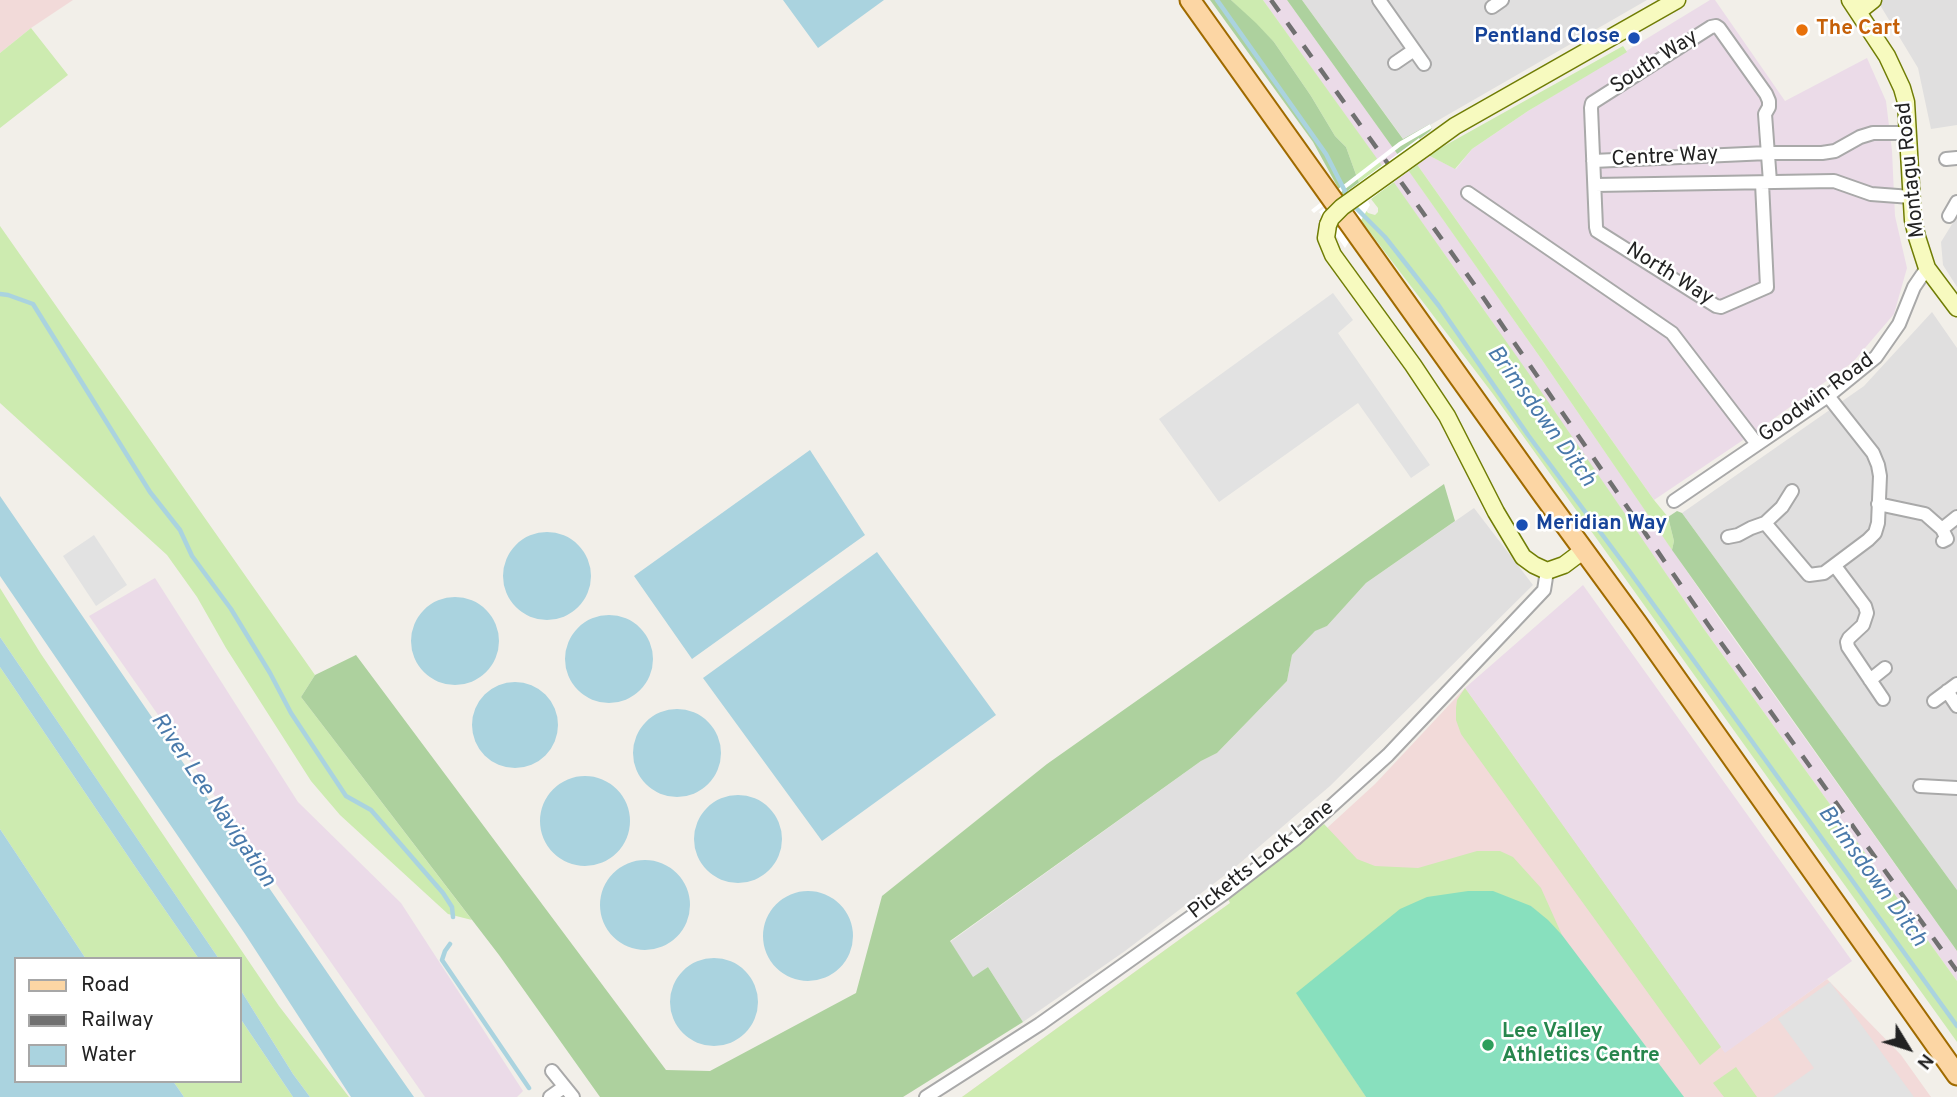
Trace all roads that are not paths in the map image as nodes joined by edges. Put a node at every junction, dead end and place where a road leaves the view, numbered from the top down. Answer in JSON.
{"nodes":[{"id":1,"x":1190,"y":0,"type":"edge"},
{"id":2,"x":1379,"y":0,"type":"edge"},
{"id":3,"x":1677,"y":0,"type":"edge"},
{"id":4,"x":1873,"y":0,"type":"edge"},
{"id":5,"x":1855,"y":6,"type":"edge"},
{"id":6,"x":1414,"y":50,"type":"junction"},
{"id":7,"x":1395,"y":63,"type":"dead end"},
{"id":8,"x":1424,"y":64,"type":"dead end"},
{"id":9,"x":1908,"y":133,"type":"junction"},
{"id":10,"x":1768,"y":153,"type":"junction"},
{"id":11,"x":1593,"y":161,"type":"junction"},
{"id":12,"x":1766,"y":182,"type":"junction"},
{"id":13,"x":1595,"y":185,"type":"junction"},
{"id":14,"x":1468,"y":193,"type":"dead end"},
{"id":15,"x":1911,"y":197,"type":"junction"},
{"id":16,"x":1957,"y":202,"type":"edge"},
{"id":17,"x":1949,"y":216,"type":"dead end"},
{"id":18,"x":1927,"y":268,"type":"junction"},
{"id":19,"x":1957,"y":308,"type":"edge"},
{"id":20,"x":1828,"y":396,"type":"junction"},
{"id":21,"x":1756,"y":444,"type":"junction"},
{"id":22,"x":1792,"y":491,"type":"dead end"},
{"id":23,"x":1674,"y":501,"type":"dead end"},
{"id":24,"x":1878,"y":503,"type":"junction"},
{"id":25,"x":1957,"y":517,"type":"edge"},
{"id":26,"x":1765,"y":523,"type":"junction"},
{"id":27,"x":1728,"y":537,"type":"dead end"},
{"id":28,"x":1584,"y":550,"type":"junction"},
{"id":29,"x":1835,"y":566,"type":"junction"},
{"id":30,"x":1547,"y":571,"type":"junction"},
{"id":31,"x":1885,"y":668,"type":"dead end"},
{"id":32,"x":1870,"y":680,"type":"junction"},
{"id":33,"x":1952,"y":688,"type":"edge"},
{"id":34,"x":1883,"y":699,"type":"dead end"},
{"id":35,"x":1934,"y":701,"type":"dead end"},
{"id":36,"x":1957,"y":706,"type":"edge"},
{"id":37,"x":1920,"y":786,"type":"dead end"},
{"id":38,"x":1957,"y":788,"type":"edge"},
{"id":39,"x":552,"y":1070,"type":"dead end"},
{"id":40,"x":1957,"y":1075,"type":"edge"},
{"id":41,"x":569,"y":1092,"type":"edge"},
{"id":42,"x":550,"y":1097,"type":"edge"},
{"id":43,"x":926,"y":1097,"type":"edge"}],
"edges":[{"from":1,"to":28,"type":"main road"},
{"from":2,"to":6,"type":"street"},
{"from":3,"to":30,"type":"street","bridge":true},
{"from":4,"to":5,"type":"street"},
{"from":5,"to":9,"type":"street","name":"Montagu Road"},
{"from":6,"to":7,"type":"street"},
{"from":6,"to":8,"type":"street"},
{"from":9,"to":10,"type":"street","name":"Centre Way"},
{"from":9,"to":15,"type":"street","name":"Montagu Road"},
{"from":10,"to":11,"type":"street","name":"Centre Way"},
{"from":10,"to":11,"type":"street","name":"South Way"},
{"from":10,"to":12,"type":"street"},
{"from":11,"to":13,"type":"street","name":"Centre Way"},
{"from":12,"to":13,"type":"street","name":"Centre Way"},
{"from":12,"to":13,"type":"street","name":"North Way"},
{"from":12,"to":15,"type":"street","name":"Centre Way"},
{"from":14,"to":21,"type":"street"},
{"from":15,"to":18,"type":"street","name":"Montagu Road"},
{"from":16,"to":17,"type":"street"},
{"from":18,"to":19,"type":"street","name":"Montagu Road"},
{"from":18,"to":20,"type":"street","name":"Goodwin Road"},
{"from":20,"to":21,"type":"street","name":"Goodwin Road"},
{"from":20,"to":24,"type":"street"},
{"from":21,"to":23,"type":"street","name":"Goodwin Road"},
{"from":22,"to":26,"type":"street"},
{"from":24,"to":25,"type":"street"},
{"from":24,"to":29,"type":"street"},
{"from":26,"to":27,"type":"street"},
{"from":26,"to":29,"type":"street"},
{"from":28,"to":30,"type":"street"},
{"from":28,"to":40,"type":"main road"},
{"from":29,"to":32,"type":"street"},
{"from":30,"to":43,"type":"street","name":"Picketts Lock Lane"},
{"from":31,"to":32,"type":"street"},
{"from":32,"to":34,"type":"street"},
{"from":33,"to":35,"type":"street"},
{"from":33,"to":36,"type":"street"},
{"from":37,"to":38,"type":"street"},
{"from":39,"to":41,"type":"street"},
{"from":41,"to":42,"type":"street"}]}
